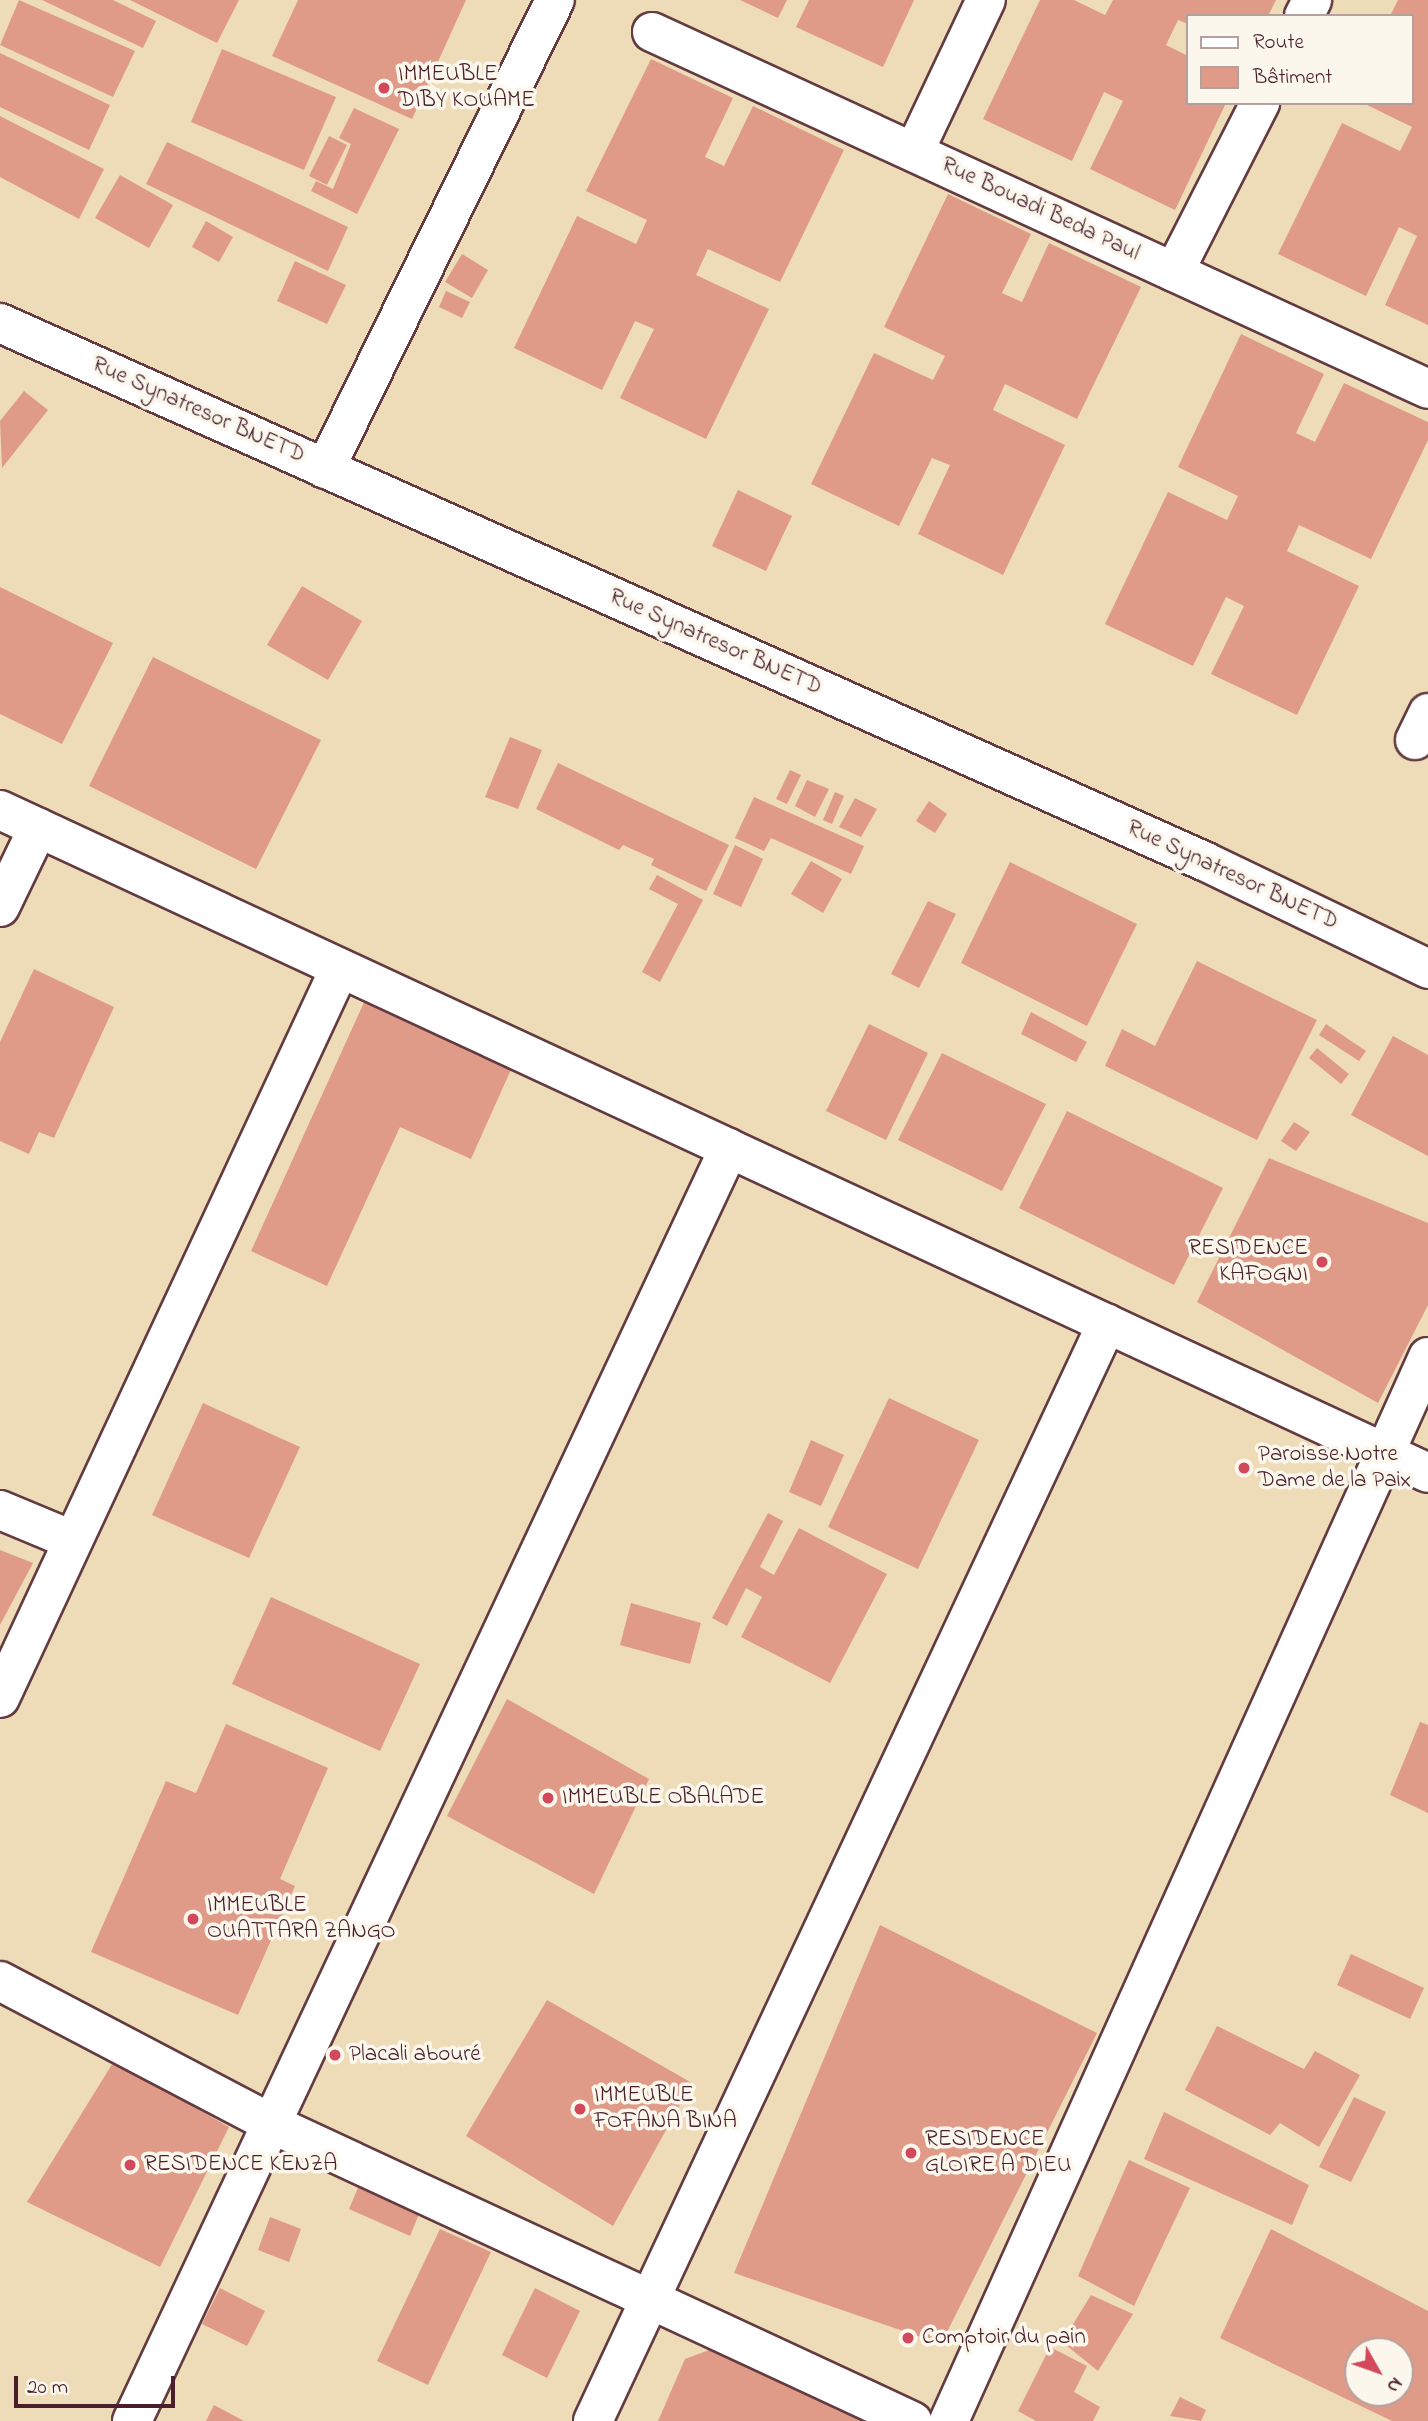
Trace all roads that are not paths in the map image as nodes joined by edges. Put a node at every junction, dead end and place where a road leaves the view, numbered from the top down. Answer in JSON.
{"nodes":[{"id":1,"x":555,"y":0,"type":"edge"},
{"id":2,"x":986,"y":0,"type":"edge"},
{"id":3,"x":652,"y":32,"type":"dead end"},
{"id":4,"x":1259,"y":105,"type":"edge"},
{"id":5,"x":914,"y":152,"type":"junction"},
{"id":6,"x":1174,"y":272,"type":"junction"},
{"id":7,"x":0,"y":323,"type":"edge"},
{"id":8,"x":1428,"y":389,"type":"edge"},
{"id":9,"x":325,"y":469,"type":"junction"},
{"id":10,"x":0,"y":810,"type":"edge"},
{"id":11,"x":38,"y":828,"type":"junction"},
{"id":12,"x":0,"y":907,"type":"edge"},
{"id":13,"x":340,"y":968,"type":"junction"},
{"id":14,"x":1428,"y":969,"type":"edge"},
{"id":15,"x":729,"y":1148,"type":"junction"},
{"id":16,"x":1107,"y":1323,"type":"junction"},
{"id":17,"x":1428,"y":1357,"type":"edge"},
{"id":18,"x":1385,"y":1453,"type":"junction"},
{"id":19,"x":1428,"y":1473,"type":"edge"},
{"id":20,"x":0,"y":1510,"type":"edge"},
{"id":21,"x":72,"y":1539,"type":"junction"},
{"id":22,"x":0,"y":1698,"type":"edge"},
{"id":23,"x":0,"y":1981,"type":"edge"},
{"id":24,"x":272,"y":2123,"type":"junction"},
{"id":25,"x":650,"y":2299,"type":"junction"},
{"id":26,"x":132,"y":2421,"type":"edge"},
{"id":27,"x":593,"y":2421,"type":"edge"},
{"id":28,"x":912,"y":2421,"type":"edge"},
{"id":29,"x":949,"y":2421,"type":"edge"}],
"edges":[{"from":1,"to":9,"type":"street"},
{"from":2,"to":5,"type":"street"},
{"from":3,"to":5,"type":"street","name":"Rue Bouadi Beda Paul"},
{"from":4,"to":6,"type":"street"},
{"from":5,"to":6,"type":"street","name":"Rue Bouadi Beda Paul"},
{"from":6,"to":8,"type":"street","name":"Rue Bouadi Beda Paul"},
{"from":7,"to":9,"type":"street","name":"Rue Synatresor BNETD"},
{"from":9,"to":14,"type":"street","name":"Rue Synatresor BNETD"},
{"from":10,"to":11,"type":"street"},
{"from":11,"to":12,"type":"street"},
{"from":11,"to":13,"type":"street"},
{"from":13,"to":15,"type":"street"},
{"from":13,"to":21,"type":"street"},
{"from":15,"to":16,"type":"street"},
{"from":15,"to":24,"type":"street"},
{"from":16,"to":18,"type":"street"},
{"from":16,"to":25,"type":"street"},
{"from":17,"to":18,"type":"street"},
{"from":18,"to":19,"type":"street"},
{"from":18,"to":29,"type":"street"},
{"from":20,"to":21,"type":"street"},
{"from":21,"to":22,"type":"street"},
{"from":23,"to":24,"type":"street"},
{"from":24,"to":25,"type":"street"},
{"from":24,"to":26,"type":"street"},
{"from":25,"to":27,"type":"street"},
{"from":25,"to":28,"type":"street"}]}
